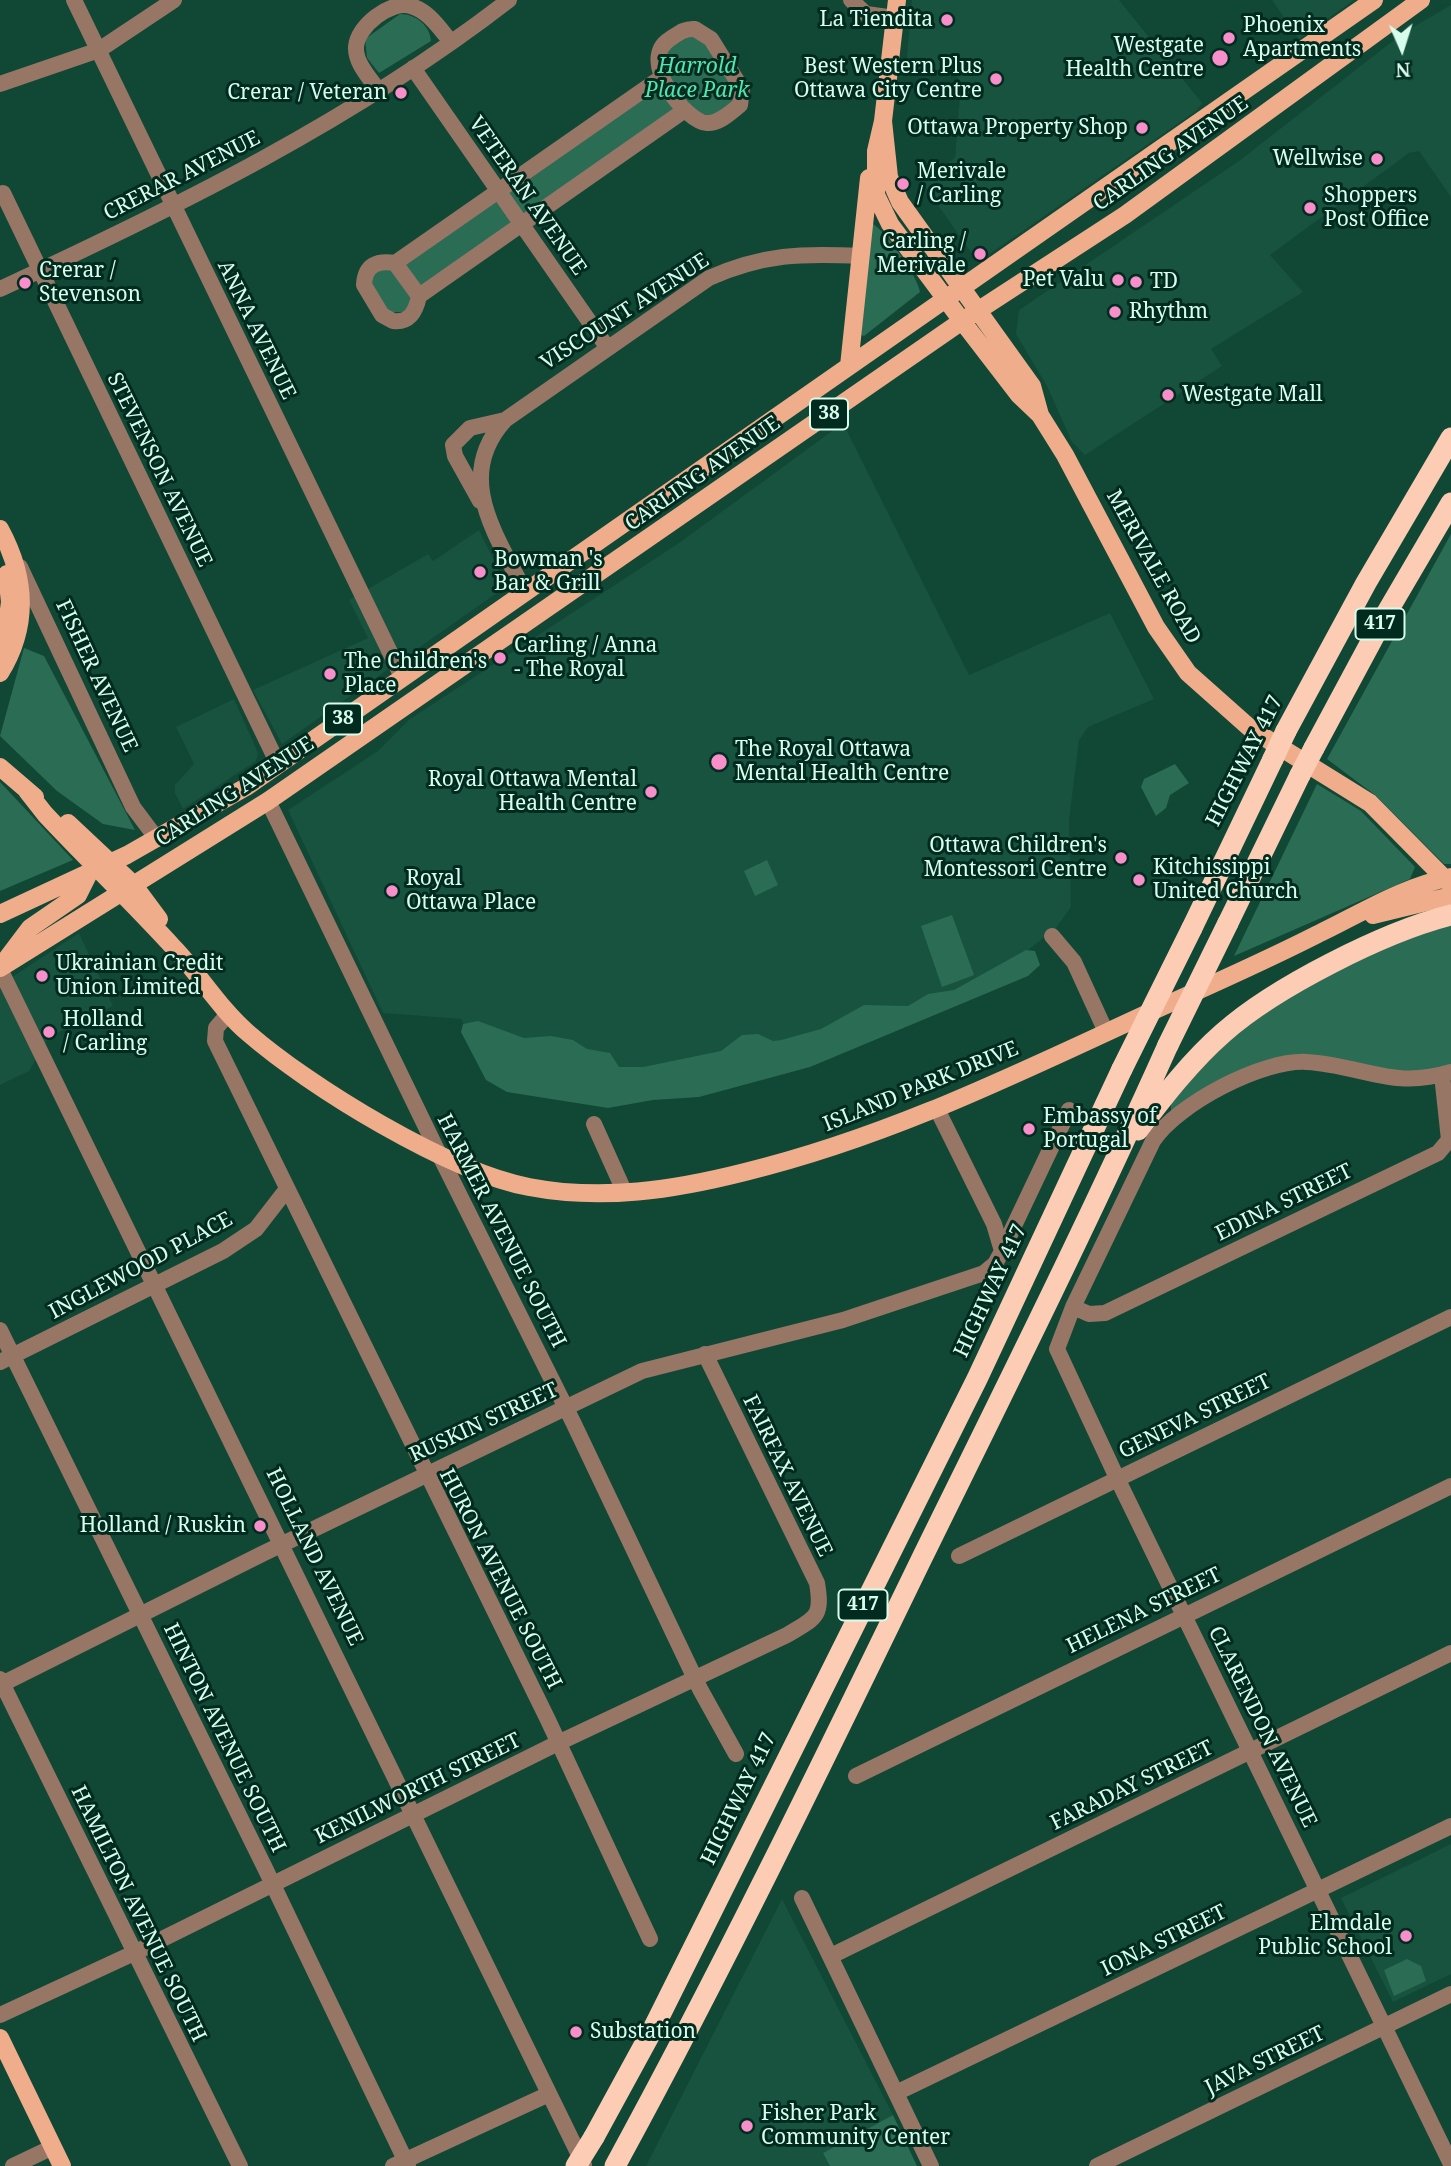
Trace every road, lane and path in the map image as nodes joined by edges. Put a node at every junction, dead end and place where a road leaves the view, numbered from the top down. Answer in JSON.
{"nodes":[{"id":1,"x":74,"y":0,"type":"edge"},
{"id":2,"x":174,"y":0,"type":"edge"},
{"id":3,"x":509,"y":0,"type":"edge"},
{"id":4,"x":851,"y":0,"type":"edge"},
{"id":5,"x":1374,"y":0,"type":"edge"},
{"id":6,"x":1421,"y":0,"type":"edge"},
{"id":7,"x":896,"y":9,"type":"edge"},
{"id":8,"x":451,"y":42,"type":"junction"},
{"id":9,"x":99,"y":50,"type":"junction"},
{"id":10,"x":413,"y":68,"type":"junction"},
{"id":11,"x":662,"y":78,"type":"junction"},
{"id":12,"x":0,"y":84,"type":"edge"},
{"id":13,"x":378,"y":90,"type":"junction"},
{"id":14,"x":685,"y":110,"type":"junction"},
{"id":15,"x":883,"y":121,"type":"junction"},
{"id":16,"x":876,"y":151,"type":"junction"},
{"id":17,"x":499,"y":191,"type":"junction"},
{"id":18,"x":3,"y":193,"type":"dead end"},
{"id":19,"x":173,"y":207,"type":"junction"},
{"id":20,"x":522,"y":224,"type":"junction"},
{"id":21,"x":860,"y":256,"type":"junction"},
{"id":22,"x":395,"y":263,"type":"junction"},
{"id":23,"x":39,"y":271,"type":"junction"},
{"id":24,"x":962,"y":287,"type":"junction"},
{"id":25,"x":0,"y":289,"type":"edge"},
{"id":26,"x":419,"y":296,"type":"junction"},
{"id":27,"x":947,"y":298,"type":"junction"},
{"id":28,"x":979,"y":310,"type":"junction"},
{"id":29,"x":962,"y":321,"type":"junction"},
{"id":30,"x":607,"y":347,"type":"junction"},
{"id":31,"x":849,"y":366,"type":"junction"},
{"id":32,"x":1040,"y":415,"type":"junction"},
{"id":33,"x":505,"y":421,"type":"junction"},
{"id":34,"x":1451,"y":438,"type":"edge"},
{"id":35,"x":1451,"y":503,"type":"edge"},
{"id":36,"x":483,"y":506,"type":"junction"},
{"id":37,"x":0,"y":529,"type":"edge"},
{"id":38,"x":6,"y":547,"type":"edge"},
{"id":39,"x":525,"y":592,"type":"junction"},
{"id":40,"x":0,"y":666,"type":"edge"},
{"id":41,"x":0,"y":673,"type":"edge"},
{"id":42,"x":402,"y":677,"type":"junction"},
{"id":43,"x":380,"y":693,"type":"junction"},
{"id":44,"x":395,"y":714,"type":"junction"},
{"id":45,"x":278,"y":764,"type":"junction"},
{"id":46,"x":0,"y":767,"type":"edge"},
{"id":47,"x":268,"y":801,"type":"junction"},
{"id":48,"x":157,"y":839,"type":"junction"},
{"id":49,"x":98,"y":869,"type":"junction"},
{"id":50,"x":1448,"y":880,"type":"edge"},
{"id":51,"x":127,"y":888,"type":"junction"},
{"id":52,"x":1451,"y":895,"type":"edge"},
{"id":53,"x":0,"y":914,"type":"edge"},
{"id":54,"x":1451,"y":915,"type":"edge"},
{"id":55,"x":1320,"y":933,"type":"junction"},
{"id":56,"x":1052,"y":936,"type":"dead end"},
{"id":57,"x":0,"y":969,"type":"edge"},
{"id":58,"x":228,"y":1014,"type":"junction"},
{"id":59,"x":1106,"y":1032,"type":"junction"},
{"id":60,"x":1446,"y":1074,"type":"edge"},
{"id":61,"x":937,"y":1109,"type":"junction"},
{"id":62,"x":1069,"y":1110,"type":"dead end"},
{"id":63,"x":594,"y":1124,"type":"dead end"},
{"id":64,"x":438,"y":1152,"type":"junction"},
{"id":65,"x":1116,"y":1160,"type":"junction"},
{"id":66,"x":287,"y":1189,"type":"junction"},
{"id":67,"x":625,"y":1193,"type":"junction"},
{"id":68,"x":1002,"y":1251,"type":"junction"},
{"id":69,"x":156,"y":1285,"type":"junction"},
{"id":70,"x":1073,"y":1307,"type":"junction"},
{"id":71,"x":1451,"y":1317,"type":"edge"},
{"id":72,"x":0,"y":1330,"type":"edge"},
{"id":73,"x":705,"y":1354,"type":"junction"},
{"id":74,"x":6,"y":1359,"type":"edge"},
{"id":75,"x":566,"y":1408,"type":"junction"},
{"id":76,"x":425,"y":1475,"type":"junction"},
{"id":77,"x":1116,"y":1478,"type":"junction"},
{"id":78,"x":1451,"y":1486,"type":"edge"},
{"id":79,"x":282,"y":1544,"type":"junction"},
{"id":80,"x":959,"y":1556,"type":"dead end"},
{"id":81,"x":139,"y":1615,"type":"junction"},
{"id":82,"x":1184,"y":1615,"type":"junction"},
{"id":83,"x":816,"y":1617,"type":"joint"},
{"id":84,"x":1451,"y":1653,"type":"edge"},
{"id":85,"x":695,"y":1678,"type":"junction"},
{"id":86,"x":1,"y":1683,"type":"edge"},
{"id":87,"x":558,"y":1743,"type":"junction"},
{"id":88,"x":1250,"y":1752,"type":"junction"},
{"id":89,"x":736,"y":1754,"type":"dead end"},
{"id":90,"x":856,"y":1776,"type":"dead end"},
{"id":91,"x":413,"y":1814,"type":"junction"},
{"id":92,"x":1451,"y":1826,"type":"edge"},
{"id":93,"x":272,"y":1883,"type":"junction"},
{"id":94,"x":1318,"y":1891,"type":"junction"},
{"id":95,"x":802,"y":1898,"type":"dead end"},
{"id":96,"x":650,"y":1939,"type":"dead end"},
{"id":97,"x":134,"y":1953,"type":"junction"},
{"id":98,"x":831,"y":1956,"type":"junction"},
{"id":99,"x":1451,"y":1994,"type":"edge"},
{"id":100,"x":0,"y":2015,"type":"edge"},
{"id":101,"x":1384,"y":2026,"type":"junction"},
{"id":102,"x":0,"y":2038,"type":"edge"},
{"id":103,"x":678,"y":2051,"type":"junction"},
{"id":104,"x":896,"y":2093,"type":"junction"},
{"id":105,"x":549,"y":2094,"type":"junction"},
{"id":106,"x":52,"y":2147,"type":"junction"},
{"id":107,"x":402,"y":2164,"type":"edge"},
{"id":108,"x":1451,"y":2165,"type":"edge"},
{"id":109,"x":13,"y":2166,"type":"edge"},
{"id":110,"x":62,"y":2166,"type":"edge"},
{"id":111,"x":240,"y":2166,"type":"edge"},
{"id":112,"x":576,"y":2166,"type":"edge"},
{"id":113,"x":585,"y":2166,"type":"edge"},
{"id":114,"x":615,"y":2166,"type":"edge"},
{"id":115,"x":629,"y":2166,"type":"edge"},
{"id":116,"x":931,"y":2166,"type":"edge"},
{"id":117,"x":1097,"y":2166,"type":"edge"}],
"edges":[{"from":1,"to":9,"type":"street","name":"ANNA AVENUE"},
{"from":2,"to":9,"type":"street"},
{"from":3,"to":8,"type":"street","name":"CRERAR AVENUE"},
{"from":4,"to":7,"type":"street","name":"MERIVALE ROAD"},
{"from":5,"to":24,"type":"main road","name":"CARLING AVENUE","number":"38"},
{"from":6,"to":28,"type":"main road","name":"CARLING AVENUE","number":"38"},
{"from":7,"to":15,"type":"main road","name":"MERIVALE ROAD"},
{"from":8,"to":10,"type":"street","name":"CRERAR AVENUE"},
{"from":8,"to":13,"type":"street"},
{"from":9,"to":12,"type":"street"},
{"from":9,"to":19,"type":"street","name":"ANNA AVENUE"},
{"from":10,"to":13,"type":"street","name":"CRERAR AVENUE"},
{"from":10,"to":17,"type":"street","name":"VETERAN AVENUE"},
{"from":11,"to":14,"type":"street"},
{"from":11,"to":14,"type":"street"},
{"from":11,"to":17,"type":"street"},
{"from":13,"to":19,"type":"street","name":"CRERAR AVENUE"},
{"from":14,"to":20,"type":"street"},
{"from":15,"to":16,"type":"main road","name":"MERIVALE ROAD"},
{"from":15,"to":24,"type":"main road","name":"MERIVALE ROAD"},
{"from":16,"to":21,"type":"main road"},
{"from":16,"to":27,"type":"main road","name":"MERIVALE ROAD"},
{"from":17,"to":20,"type":"street","name":"VETERAN AVENUE"},
{"from":17,"to":22,"type":"street"},
{"from":18,"to":23,"type":"street","name":"STEVENSON AVENUE"},
{"from":19,"to":23,"type":"street","name":"CRERAR AVENUE"},
{"from":19,"to":42,"type":"street","name":"ANNA AVENUE"},
{"from":20,"to":26,"type":"street"},
{"from":20,"to":30,"type":"street","name":"VETERAN AVENUE"},
{"from":21,"to":30,"type":"street","name":"VISCOUNT AVENUE"},
{"from":21,"to":31,"type":"main road"},
{"from":22,"to":26,"type":"street"},
{"from":22,"to":26,"type":"street"},
{"from":23,"to":25,"type":"street","name":"CRERAR AVENUE"},
{"from":23,"to":45,"type":"street","name":"STEVENSON AVENUE"},
{"from":24,"to":27,"type":"main road","name":"CARLING AVENUE","number":"38"},
{"from":24,"to":28,"type":"main road","name":"MERIVALE ROAD"},
{"from":27,"to":29,"type":"main road","name":"MERIVALE ROAD"},
{"from":27,"to":31,"type":"main road","name":"CARLING AVENUE","number":"38"},
{"from":28,"to":29,"type":"main road","name":"CARLING AVENUE","number":"38"},
{"from":28,"to":32,"type":"main road","name":"MERIVALE ROAD"},
{"from":29,"to":32,"type":"main road","name":"MERIVALE ROAD"},
{"from":29,"to":44,"type":"main road","name":"CARLING AVENUE","number":"38"},
{"from":30,"to":33,"type":"street","name":"VISCOUNT AVENUE"},
{"from":31,"to":39,"type":"main road","name":"CARLING AVENUE","number":"38"},
{"from":32,"to":50,"type":"main road","name":"MERIVALE ROAD"},
{"from":33,"to":36,"type":"street","name":"VISCOUNT AVENUE"},
{"from":33,"to":36,"type":"street","name":"VISCOUNT AVENUE"},
{"from":34,"to":112,"type":"highway","name":"HIGHWAY 417","number":"417","bridge":true},
{"from":35,"to":65,"type":"highway","number":"417","bridge":true},
{"from":36,"to":39,"type":"street","name":"VISCOUNT AVENUE"},
{"from":37,"to":38,"type":"main road","name":"FISHER AVENUE"},
{"from":38,"to":40,"type":"main road"},
{"from":38,"to":41,"type":"main road"},
{"from":38,"to":48,"type":"street","name":"FISHER AVENUE"},
{"from":39,"to":42,"type":"main road","name":"CARLING AVENUE","number":"38"},
{"from":42,"to":43,"type":"main road","name":"CARLING AVENUE","number":"38"},
{"from":43,"to":44,"type":"main road"},
{"from":43,"to":45,"type":"main road","name":"CARLING AVENUE","number":"38"},
{"from":44,"to":47,"type":"main road","name":"CARLING AVENUE","number":"38"},
{"from":45,"to":48,"type":"main road","name":"CARLING AVENUE","number":"38"},
{"from":46,"to":49,"type":"main road","name":"ISLAND PARK DRIVE"},
{"from":47,"to":51,"type":"main road","name":"CARLING AVENUE","number":"38"},
{"from":47,"to":64,"type":"street","name":"HARMER AVENUE SOUTH"},
{"from":48,"to":49,"type":"main road","name":"CARLING AVENUE","number":"38"},
{"from":49,"to":51,"type":"main road","name":"ISLAND PARK DRIVE"},
{"from":49,"to":53,"type":"main road","name":"CARLING AVENUE","number":"38"},
{"from":49,"to":57,"type":"main road"},
{"from":50,"to":55,"type":"main road","name":"ISLAND PARK DRIVE"},
{"from":51,"to":57,"type":"main road","name":"CARLING AVENUE","number":"38"},
{"from":51,"to":58,"type":"main road","name":"ISLAND PARK DRIVE"},
{"from":52,"to":55,"type":"main road","name":"ISLAND PARK DRIVE"},
{"from":54,"to":65,"type":"highway"},
{"from":55,"to":59,"type":"main road","name":"ISLAND PARK DRIVE"},
{"from":56,"to":59,"type":"street"},
{"from":57,"to":69,"type":"street","name":"HOLLAND AVENUE"},
{"from":58,"to":64,"type":"main road","name":"ISLAND PARK DRIVE"},
{"from":58,"to":66,"type":"street","name":"HURON AVENUE SOUTH"},
{"from":59,"to":61,"type":"main road","name":"ISLAND PARK DRIVE"},
{"from":60,"to":70,"type":"street","name":"EDINA STREET"},
{"from":60,"to":70,"type":"street","name":"CLARENDON AVENUE"},
{"from":61,"to":67,"type":"main road","name":"ISLAND PARK DRIVE"},
{"from":61,"to":68,"type":"street"},
{"from":62,"to":68,"type":"street","name":"RUSKIN STREET"},
{"from":63,"to":67,"type":"street"},
{"from":64,"to":67,"type":"main road","name":"ISLAND PARK DRIVE"},
{"from":64,"to":75,"type":"street","name":"HARMER AVENUE SOUTH"},
{"from":65,"to":103,"type":"highway","number":"417"},
{"from":66,"to":69,"type":"street","name":"INGLEWOOD PLACE"},
{"from":66,"to":76,"type":"street","name":"HURON AVENUE SOUTH"},
{"from":68,"to":73,"type":"street","name":"RUSKIN STREET"},
{"from":69,"to":74,"type":"street","name":"INGLEWOOD PLACE"},
{"from":69,"to":79,"type":"street","name":"HOLLAND AVENUE"},
{"from":70,"to":77,"type":"street","name":"CLARENDON AVENUE"},
{"from":71,"to":77,"type":"street","name":"GENEVA STREET"},
{"from":72,"to":74,"type":"street","name":"HINTON AVENUE SOUTH"},
{"from":73,"to":75,"type":"street","name":"RUSKIN STREET"},
{"from":73,"to":83,"type":"street","name":"FAIRFAX AVENUE"},
{"from":74,"to":81,"type":"street","name":"HINTON AVENUE SOUTH"},
{"from":75,"to":76,"type":"street","name":"RUSKIN STREET"},
{"from":75,"to":85,"type":"street","name":"HARMER AVENUE SOUTH"},
{"from":76,"to":79,"type":"street","name":"RUSKIN STREET"},
{"from":76,"to":87,"type":"street","name":"HURON AVENUE SOUTH"},
{"from":77,"to":80,"type":"street","name":"GENEVA STREET"},
{"from":77,"to":82,"type":"street","name":"CLARENDON AVENUE"},
{"from":78,"to":82,"type":"street","name":"HELENA STREET"},
{"from":79,"to":81,"type":"street","name":"RUSKIN STREET"},
{"from":79,"to":91,"type":"street","name":"HOLLAND AVENUE"},
{"from":81,"to":86,"type":"street","name":"RUSKIN STREET"},
{"from":81,"to":93,"type":"street","name":"HINTON AVENUE SOUTH"},
{"from":82,"to":88,"type":"street","name":"CLARENDON AVENUE"},
{"from":82,"to":90,"type":"street","name":"HELENA STREET"},
{"from":83,"to":85,"type":"street","name":"KENILWORTH STREET"},
{"from":84,"to":88,"type":"street","name":"FARADAY STREET"},
{"from":85,"to":87,"type":"street","name":"KENILWORTH STREET"},
{"from":85,"to":89,"type":"street","name":"HARMER AVENUE SOUTH"},
{"from":86,"to":97,"type":"street","name":"HAMILTON AVENUE SOUTH"},
{"from":87,"to":91,"type":"street","name":"KENILWORTH STREET"},
{"from":87,"to":96,"type":"street","name":"HURON AVENUE SOUTH"},
{"from":88,"to":94,"type":"street","name":"CLARENDON AVENUE"},
{"from":88,"to":98,"type":"street","name":"FARADAY STREET"},
{"from":91,"to":93,"type":"street","name":"KENILWORTH STREET"},
{"from":91,"to":105,"type":"street","name":"HOLLAND AVENUE"},
{"from":92,"to":94,"type":"street","name":"IONA STREET"},
{"from":93,"to":97,"type":"street","name":"KENILWORTH STREET"},
{"from":93,"to":107,"type":"street","name":"HINTON AVENUE SOUTH"},
{"from":94,"to":101,"type":"street","name":"CLARENDON AVENUE"},
{"from":94,"to":104,"type":"street","name":"IONA STREET"},
{"from":95,"to":98,"type":"street"},
{"from":97,"to":100,"type":"street","name":"KENILWORTH STREET"},
{"from":97,"to":111,"type":"street","name":"HAMILTON AVENUE SOUTH"},
{"from":98,"to":104,"type":"street"},
{"from":99,"to":101,"type":"street","name":"JAVA STREET"},
{"from":101,"to":108,"type":"street","name":"CLARENDON AVENUE"},
{"from":101,"to":117,"type":"street","name":"JAVA STREET"},
{"from":102,"to":106,"type":"main road"},
{"from":103,"to":114,"type":"highway","number":"417"},
{"from":103,"to":115,"type":"highway"},
{"from":104,"to":116,"type":"street"},
{"from":105,"to":107,"type":"street"},
{"from":105,"to":113,"type":"street","name":"HOLLAND AVENUE"},
{"from":106,"to":109,"type":"street"},
{"from":106,"to":110,"type":"main road"}]}
